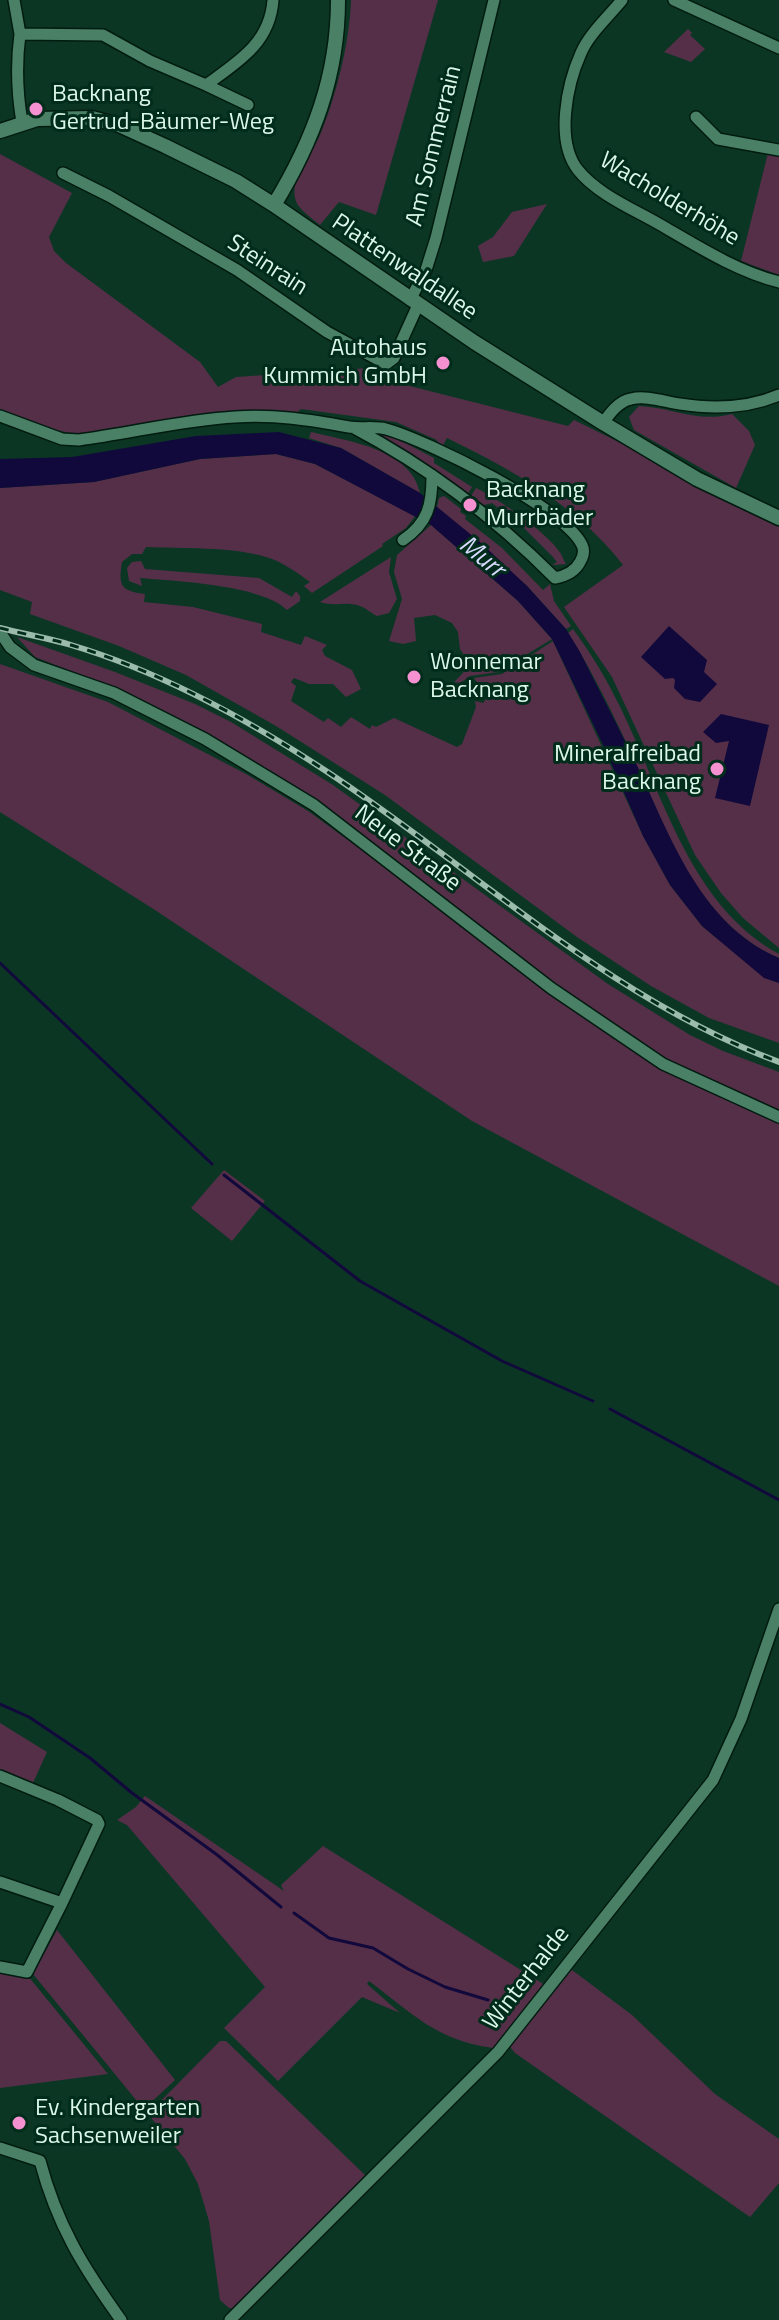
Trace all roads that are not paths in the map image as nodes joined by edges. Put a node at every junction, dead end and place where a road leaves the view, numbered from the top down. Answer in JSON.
{"nodes":[{"id":1,"x":14,"y":0,"type":"edge"},
{"id":2,"x":273,"y":0,"type":"edge"},
{"id":3,"x":338,"y":0,"type":"edge"},
{"id":4,"x":494,"y":0,"type":"edge"},
{"id":5,"x":622,"y":0,"type":"edge"},
{"id":6,"x":674,"y":0,"type":"edge"},
{"id":7,"x":20,"y":34,"type":"junction"},
{"id":8,"x":779,"y":48,"type":"edge"},
{"id":9,"x":206,"y":85,"type":"junction"},
{"id":10,"x":248,"y":105,"type":"dead end"},
{"id":11,"x":696,"y":117,"type":"dead end"},
{"id":12,"x":22,"y":122,"type":"junction"},
{"id":13,"x":0,"y":131,"type":"edge"},
{"id":14,"x":779,"y":150,"type":"edge"},
{"id":15,"x":63,"y":173,"type":"dead end"},
{"id":16,"x":274,"y":205,"type":"junction"},
{"id":17,"x":779,"y":282,"type":"edge"},
{"id":18,"x":414,"y":302,"type":"junction"},
{"id":19,"x":779,"y":395,"type":"edge"},
{"id":20,"x":0,"y":416,"type":"edge"},
{"id":21,"x":603,"y":423,"type":"junction"},
{"id":22,"x":354,"y":428,"type":"junction"},
{"id":23,"x":432,"y":482,"type":"junction"},
{"id":24,"x":779,"y":518,"type":"edge"},
{"id":25,"x":403,"y":540,"type":"dead end"},
{"id":26,"x":0,"y":632,"type":"edge"},
{"id":27,"x":779,"y":1117,"type":"edge"},
{"id":28,"x":779,"y":1609,"type":"edge"},
{"id":29,"x":0,"y":1776,"type":"edge"},
{"id":30,"x":0,"y":1882,"type":"edge"},
{"id":31,"x":62,"y":1903,"type":"junction"},
{"id":32,"x":0,"y":1967,"type":"edge"},
{"id":33,"x":0,"y":2148,"type":"edge"},
{"id":34,"x":121,"y":2320,"type":"edge"},
{"id":35,"x":230,"y":2320,"type":"edge"}],
"edges":[{"from":1,"to":7,"type":"street"},
{"from":2,"to":9,"type":"street"},
{"from":3,"to":16,"type":"street"},
{"from":4,"to":18,"type":"street","name":"Am Sommerrain"},
{"from":5,"to":17,"type":"street","name":"Wacholderhöhe"},
{"from":6,"to":8,"type":"street"},
{"from":7,"to":9,"type":"street"},
{"from":7,"to":12,"type":"street"},
{"from":9,"to":10,"type":"street"},
{"from":11,"to":14,"type":"street"},
{"from":12,"to":13,"type":"street","name":"Plattenwaldallee"},
{"from":12,"to":16,"type":"street","name":"Plattenwaldallee"},
{"from":15,"to":18,"type":"street","name":"Steinrain"},
{"from":16,"to":18,"type":"street","name":"Plattenwaldallee"},
{"from":18,"to":21,"type":"street","name":"Plattenwaldallee"},
{"from":19,"to":21,"type":"street"},
{"from":20,"to":22,"type":"street"},
{"from":21,"to":24,"type":"street","name":"Plattenwaldallee"},
{"from":22,"to":23,"type":"street"},
{"from":22,"to":23,"type":"street"},
{"from":23,"to":25,"type":"street"},
{"from":26,"to":27,"type":"street","name":"Neue Straße"},
{"from":28,"to":35,"type":"street","name":"Winterhalde"},
{"from":29,"to":31,"type":"street"},
{"from":30,"to":31,"type":"street"},
{"from":31,"to":32,"type":"street"},
{"from":33,"to":34,"type":"street"}]}
